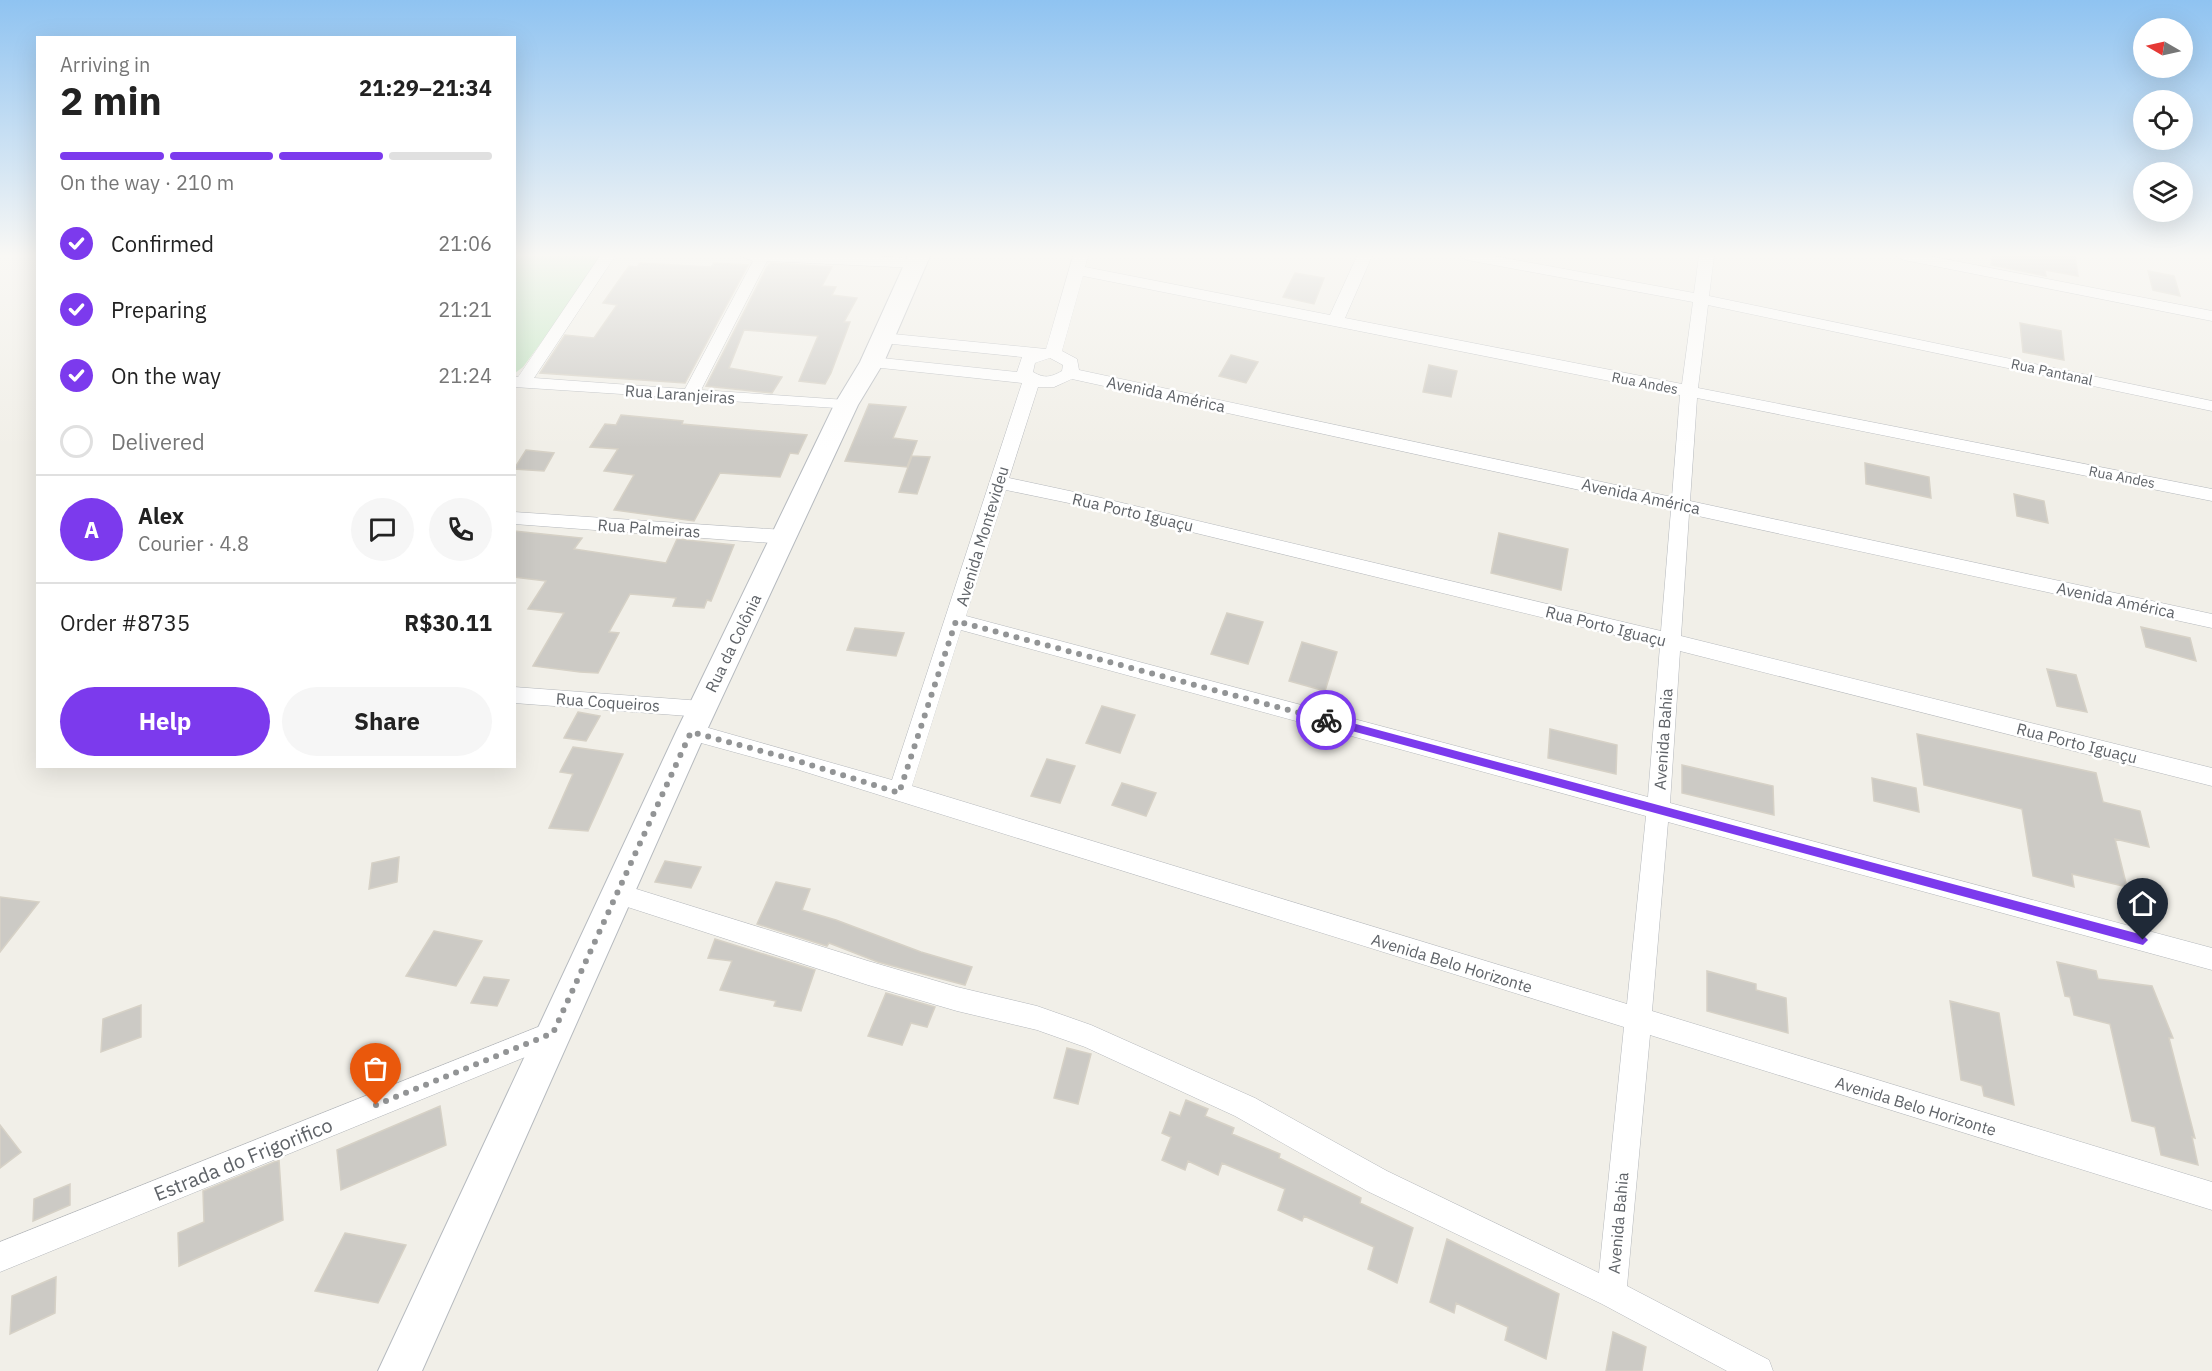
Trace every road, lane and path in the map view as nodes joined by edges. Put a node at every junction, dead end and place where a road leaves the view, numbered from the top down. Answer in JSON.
{"nodes":[{"id":1,"x":563,"y":320,"type":"edge"},
{"id":2,"x":729,"y":320,"type":"edge"},
{"id":3,"x":891,"y":320,"type":"edge"},
{"id":4,"x":1059,"y":320,"type":"edge"},
{"id":5,"x":1326,"y":320,"type":"edge"},
{"id":6,"x":1699,"y":320,"type":"edge"},
{"id":7,"x":1802,"y":320,"type":"edge"},
{"id":8,"x":1335,"y":322,"type":"joint"},
{"id":9,"x":878,"y":350,"type":"junction"},
{"id":10,"x":1047,"y":353,"type":"junction"},
{"id":11,"x":1070,"y":373,"type":"junction"},
{"id":12,"x":1031,"y":381,"type":"junction"},
{"id":13,"x":519,"y":382,"type":"edge"},
{"id":14,"x":1689,"y":392,"type":"junction"},
{"id":15,"x":690,"y":395,"type":"junction"},
{"id":16,"x":846,"y":405,"type":"junction"},
{"id":17,"x":2212,"y":406,"type":"edge"},
{"id":18,"x":998,"y":482,"type":"junction"},
{"id":19,"x":2212,"y":495,"type":"edge"},
{"id":20,"x":1680,"y":505,"type":"junction"},
{"id":21,"x":516,"y":518,"type":"edge"},
{"id":22,"x":784,"y":537,"type":"junction"},
{"id":23,"x":956,"y":621,"type":"junction"},
{"id":24,"x":2212,"y":621,"type":"edge"},
{"id":25,"x":1670,"y":641,"type":"junction"},
{"id":26,"x":516,"y":695,"type":"edge"},
{"id":27,"x":696,"y":721,"type":"junction"},
{"id":28,"x":2212,"y":777,"type":"edge"},
{"id":29,"x":899,"y":793,"type":"junction"},
{"id":30,"x":1658,"y":809,"type":"junction"},
{"id":31,"x":617,"y":894,"type":"junction"},
{"id":32,"x":2212,"y":959,"type":"edge"},
{"id":33,"x":1638,"y":1021,"type":"junction"},
{"id":34,"x":553,"y":1033,"type":"junction"},
{"id":35,"x":2212,"y":1196,"type":"edge"},
{"id":36,"x":0,"y":1257,"type":"edge"},
{"id":37,"x":1612,"y":1294,"type":"junction"},
{"id":38,"x":400,"y":1371,"type":"edge"},
{"id":39,"x":1758,"y":1371,"type":"edge"}],
"edges":[{"from":1,"to":13,"type":"street"},
{"from":2,"to":15,"type":"street"},
{"from":3,"to":9,"type":"main road","name":"Rua da Colônia"},
{"from":4,"to":10,"type":"street"},
{"from":5,"to":8,"type":"street","name":"Rua Andes"},
{"from":6,"to":14,"type":"street","name":"Avenida Bahia"},
{"from":7,"to":17,"type":"street","name":"Rua Pantanal"},
{"from":8,"to":14,"type":"street","name":"Rua Andes"},
{"from":9,"to":10,"type":"street"},
{"from":9,"to":12,"type":"street"},
{"from":9,"to":16,"type":"main road","name":"Rua da Colônia"},
{"from":10,"to":11,"type":"street"},
{"from":10,"to":12,"type":"street","name":"Avenida Montevideu"},
{"from":11,"to":12,"type":"street"},
{"from":11,"to":20,"type":"street","name":"Avenida América"},
{"from":12,"to":18,"type":"street","name":"Avenida Montevideu"},
{"from":13,"to":15,"type":"street","name":"Rua Laranjeiras"},
{"from":14,"to":19,"type":"street","name":"Rua Andes"},
{"from":14,"to":20,"type":"street","name":"Avenida Bahia"},
{"from":15,"to":16,"type":"street","name":"Rua Laranjeiras"},
{"from":16,"to":22,"type":"main road","name":"Rua da Colônia"},
{"from":18,"to":23,"type":"street","name":"Avenida Montevideu"},
{"from":18,"to":25,"type":"street","name":"Rua Porto Iguaçu"},
{"from":20,"to":24,"type":"street","name":"Avenida América"},
{"from":20,"to":25,"type":"street","name":"Avenida Bahia"},
{"from":21,"to":22,"type":"street","name":"Rua Palmeiras"},
{"from":22,"to":27,"type":"main road","name":"Rua da Colônia"},
{"from":23,"to":29,"type":"street","name":"Avenida Montevideu"},
{"from":23,"to":30,"type":"street"},
{"from":25,"to":28,"type":"street","name":"Rua Porto Iguaçu"},
{"from":25,"to":30,"type":"street","name":"Avenida Bahia"},
{"from":26,"to":27,"type":"street","name":"Rua Coqueiros"},
{"from":27,"to":29,"type":"street","name":"Avenida Belo Horizonte"},
{"from":27,"to":31,"type":"main road","name":"Rua da Colônia"},
{"from":29,"to":33,"type":"street","name":"Avenida Belo Horizonte"},
{"from":30,"to":32,"type":"street"},
{"from":30,"to":33,"type":"street","name":"Avenida Bahia"},
{"from":31,"to":34,"type":"main road","name":"Rua da Colônia"},
{"from":31,"to":37,"type":"street"},
{"from":33,"to":35,"type":"street","name":"Avenida Belo Horizonte"},
{"from":33,"to":37,"type":"street","name":"Avenida Bahia"},
{"from":34,"to":36,"type":"street","name":"Estrada do Frigorifico"},
{"from":34,"to":38,"type":"main road","name":"Rua da Colônia"},
{"from":37,"to":39,"type":"street"}]}
